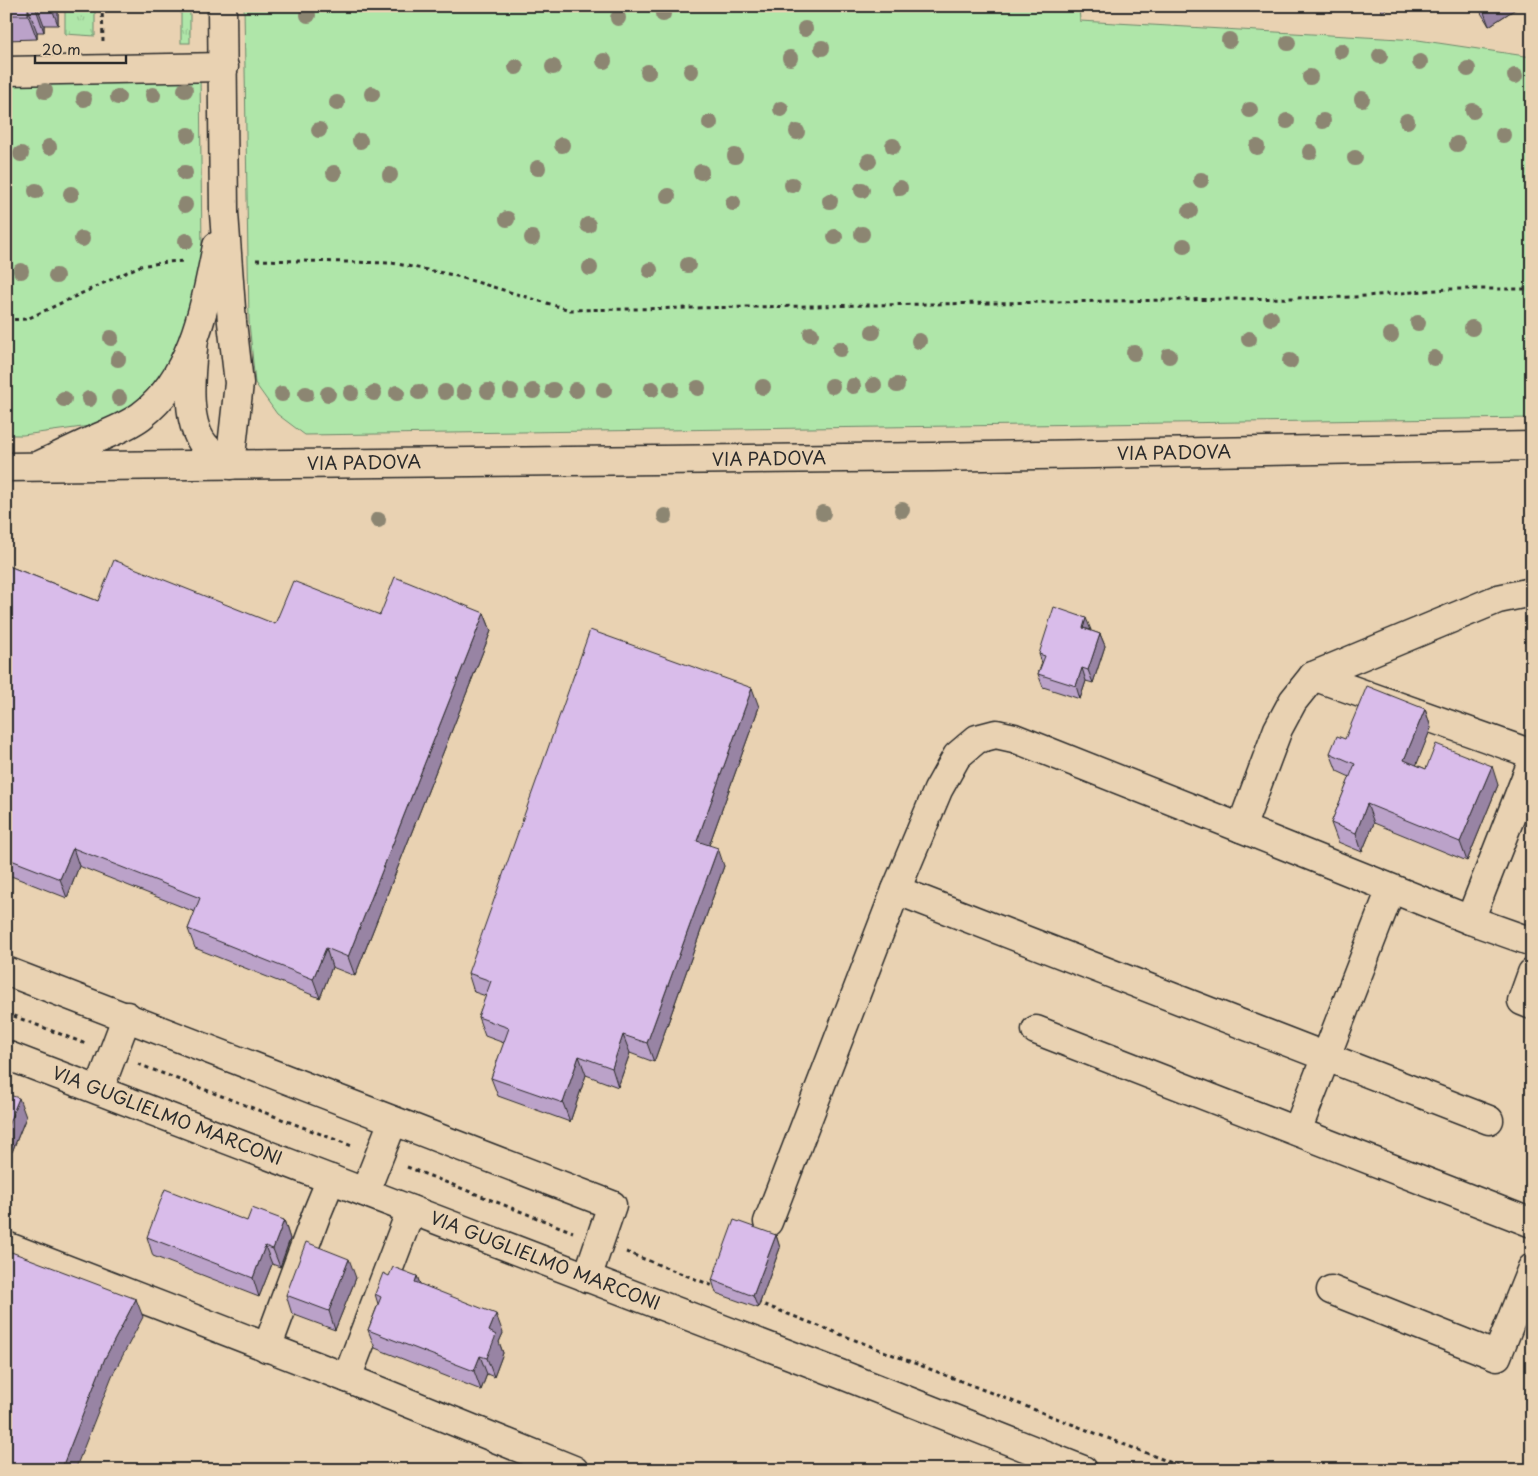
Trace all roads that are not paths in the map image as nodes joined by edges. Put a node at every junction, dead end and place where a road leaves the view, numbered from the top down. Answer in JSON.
{"nodes":[{"id":1,"x":222,"y":6,"type":"edge"},
{"id":2,"x":224,"y":67,"type":"junction"},
{"id":3,"x":6,"y":71,"type":"edge"},
{"id":4,"x":221,"y":261,"type":"junction"},
{"id":5,"x":194,"y":339,"type":"junction"},
{"id":6,"x":1532,"y":446,"type":"edge"},
{"id":7,"x":230,"y":465,"type":"junction"},
{"id":8,"x":38,"y":466,"type":"junction"},
{"id":9,"x":6,"y":467,"type":"edge"},
{"id":10,"x":1532,"y":592,"type":"edge"},
{"id":11,"x":1313,"y":676,"type":"junction"},
{"id":12,"x":1532,"y":754,"type":"edge"},
{"id":13,"x":1529,"y":776,"type":"edge"},
{"id":14,"x":1241,"y":828,"type":"junction"},
{"id":15,"x":1391,"y":889,"type":"junction"},
{"id":16,"x":896,"y":890,"type":"junction"},
{"id":17,"x":1470,"y":920,"type":"junction"},
{"id":18,"x":1532,"y":942,"type":"edge"},
{"id":19,"x":6,"y":971,"type":"edge"},
{"id":20,"x":1532,"y":973,"type":"edge"},
{"id":21,"x":1532,"y":1005,"type":"edge"},
{"id":22,"x":127,"y":1016,"type":"junction"},
{"id":23,"x":1036,"y":1030,"type":"dead end"},
{"id":24,"x":6,"y":1055,"type":"edge"},
{"id":25,"x":1326,"y":1056,"type":"junction"},
{"id":26,"x":99,"y":1090,"type":"junction"},
{"id":27,"x":1489,"y":1120,"type":"dead end"},
{"id":28,"x":392,"y":1121,"type":"junction"},
{"id":29,"x":1297,"y":1131,"type":"junction"},
{"id":30,"x":331,"y":1179,"type":"junction"},
{"id":31,"x":365,"y":1192,"type":"junction"},
{"id":32,"x":411,"y":1210,"type":"junction"},
{"id":33,"x":768,"y":1222,"type":"dead end"},
{"id":34,"x":1532,"y":1223,"type":"edge"},
{"id":35,"x":6,"y":1246,"type":"edge"},
{"id":36,"x":1532,"y":1268,"type":"edge"},
{"id":37,"x":587,"y":1278,"type":"junction"},
{"id":38,"x":1331,"y":1290,"type":"dead end"},
{"id":39,"x":267,"y":1348,"type":"junction"},
{"id":40,"x":347,"y":1378,"type":"junction"},
{"id":41,"x":574,"y":1470,"type":"edge"},
{"id":42,"x":1083,"y":1470,"type":"edge"}],
"edges":[{"from":1,"to":2,"type":"main road"},
{"from":2,"to":3,"type":"main road"},
{"from":2,"to":4,"type":"main road"},
{"from":4,"to":5,"type":"main road"},
{"from":4,"to":7,"type":"main road"},
{"from":5,"to":7,"type":"main road"},
{"from":5,"to":8,"type":"main road"},
{"from":6,"to":7,"type":"main road","name":"VIA PADOVA"},
{"from":7,"to":8,"type":"main road","name":"VIA PADOVA"},
{"from":8,"to":9,"type":"main road","name":"VIA PADOVA"},
{"from":10,"to":11,"type":"main road"},
{"from":11,"to":12,"type":"main road"},
{"from":11,"to":14,"type":"main road"},
{"from":13,"to":17,"type":"main road"},
{"from":14,"to":15,"type":"main road"},
{"from":14,"to":16,"type":"main road"},
{"from":15,"to":17,"type":"main road"},
{"from":15,"to":25,"type":"main road"},
{"from":16,"to":25,"type":"main road"},
{"from":16,"to":33,"type":"main road"},
{"from":17,"to":18,"type":"main road"},
{"from":19,"to":22,"type":"main road"},
{"from":20,"to":21,"type":"main road"},
{"from":22,"to":26,"type":"main road"},
{"from":22,"to":28,"type":"main road"},
{"from":23,"to":29,"type":"main road"},
{"from":24,"to":26,"type":"main road","name":"VIA GUGLIELMO MARCONI"},
{"from":25,"to":27,"type":"main road"},
{"from":25,"to":29,"type":"main road"},
{"from":26,"to":30,"type":"main road","name":"VIA GUGLIELMO MARCONI"},
{"from":28,"to":31,"type":"main road"},
{"from":28,"to":37,"type":"main road"},
{"from":29,"to":34,"type":"main road"},
{"from":30,"to":31,"type":"main road","name":"VIA GUGLIELMO MARCONI"},
{"from":30,"to":39,"type":"main road"},
{"from":31,"to":32,"type":"main road","name":"VIA GUGLIELMO MARCONI"},
{"from":32,"to":37,"type":"main road","name":"VIA GUGLIELMO MARCONI"},
{"from":32,"to":40,"type":"main road"},
{"from":35,"to":39,"type":"main road"},
{"from":36,"to":38,"type":"main road"},
{"from":37,"to":42,"type":"main road","name":"VIA GUGLIELMO MARCONI"},
{"from":39,"to":40,"type":"main road"},
{"from":40,"to":41,"type":"main road"}]}
